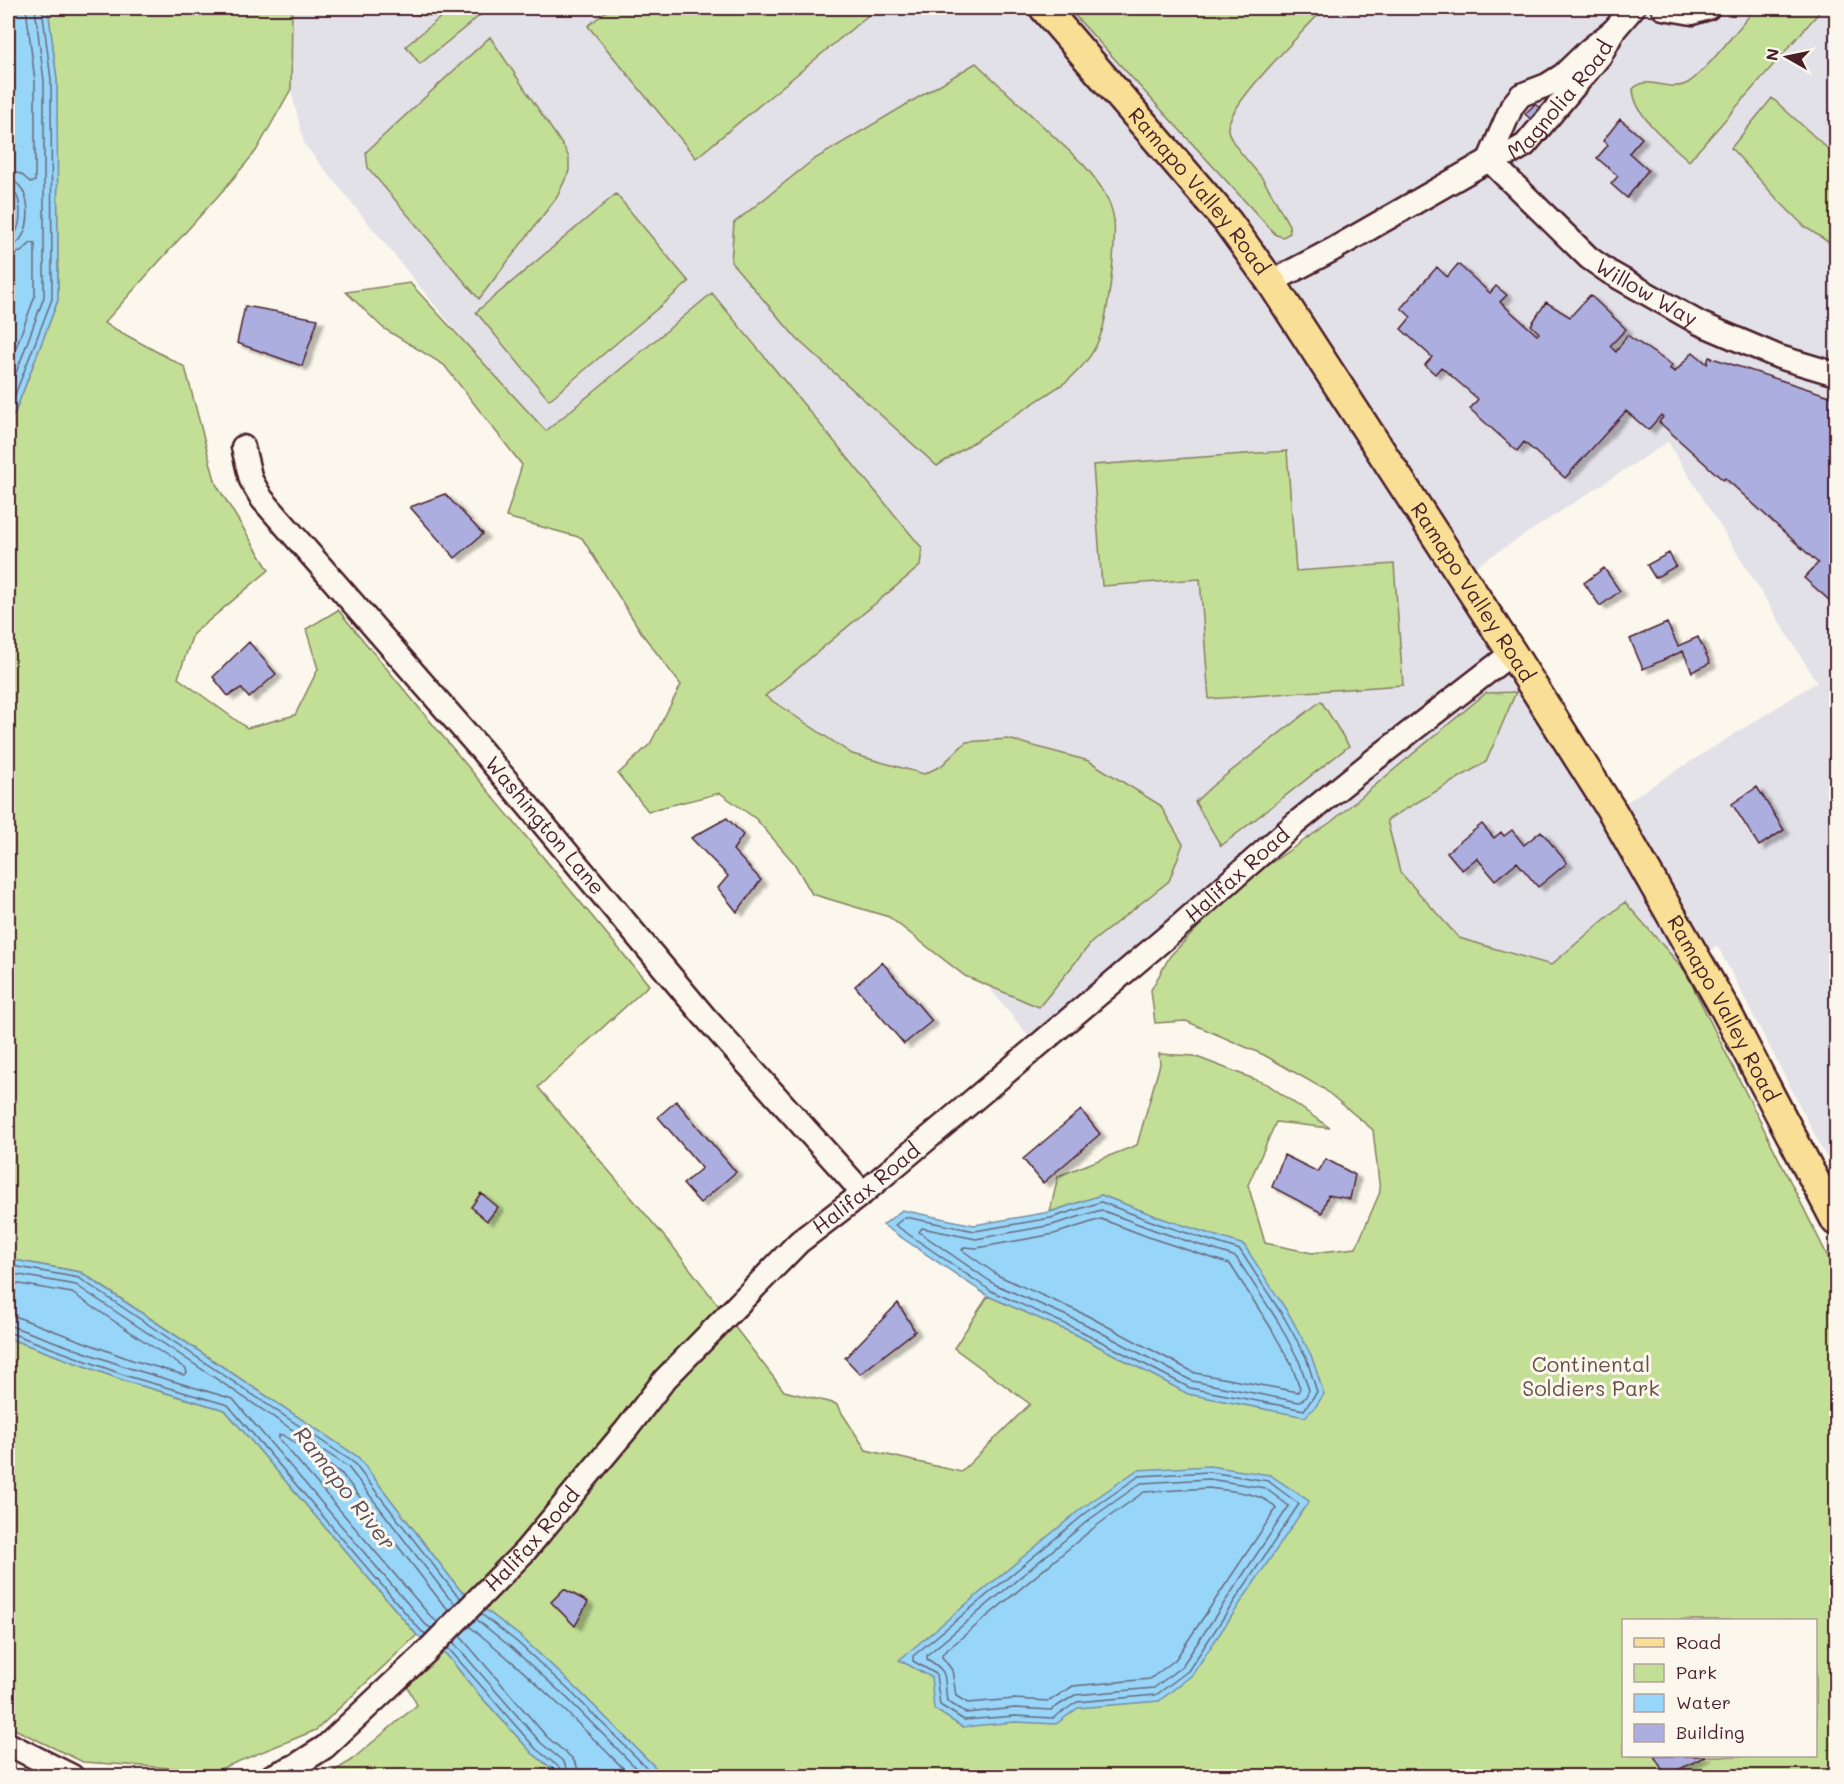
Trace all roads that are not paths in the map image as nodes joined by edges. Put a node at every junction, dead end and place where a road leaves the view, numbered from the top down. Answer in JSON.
{"nodes":[{"id":1,"x":1044,"y":8,"type":"edge"},
{"id":2,"x":1634,"y":8,"type":"edge"},
{"id":3,"x":1663,"y":8,"type":"edge"},
{"id":4,"x":1708,"y":8,"type":"edge"},
{"id":5,"x":1614,"y":30,"type":"junction"},
{"id":6,"x":1489,"y":160,"type":"junction"},
{"id":7,"x":1271,"y":282,"type":"junction"},
{"id":8,"x":1836,"y":374,"type":"edge"},
{"id":9,"x":243,"y":447,"type":"dead end"},
{"id":10,"x":1512,"y":653,"type":"junction"},
{"id":11,"x":863,"y":1193,"type":"junction"},
{"id":12,"x":1836,"y":1221,"type":"edge"},
{"id":13,"x":8,"y":1744,"type":"edge"},
{"id":14,"x":67,"y":1776,"type":"edge"},
{"id":15,"x":272,"y":1776,"type":"edge"}],
"edges":[{"from":1,"to":7,"type":"main road","name":"Ramapo Valley Road"},
{"from":2,"to":5,"type":"street"},
{"from":3,"to":4,"type":"street"},
{"from":5,"to":6,"type":"street","name":"Magnolia Road"},
{"from":5,"to":6,"type":"street","name":"Magnolia Road"},
{"from":6,"to":7,"type":"street","name":"Magnolia Road"},
{"from":6,"to":8,"type":"street","name":"Willow Way"},
{"from":7,"to":10,"type":"main road","name":"Ramapo Valley Road"},
{"from":9,"to":11,"type":"street","name":"Washington Lane"},
{"from":10,"to":11,"type":"street","name":"Halifax Road"},
{"from":10,"to":12,"type":"main road","name":"Ramapo Valley Road"},
{"from":11,"to":15,"type":"street","name":"Halifax Road"},
{"from":13,"to":14,"type":"street"}]}
